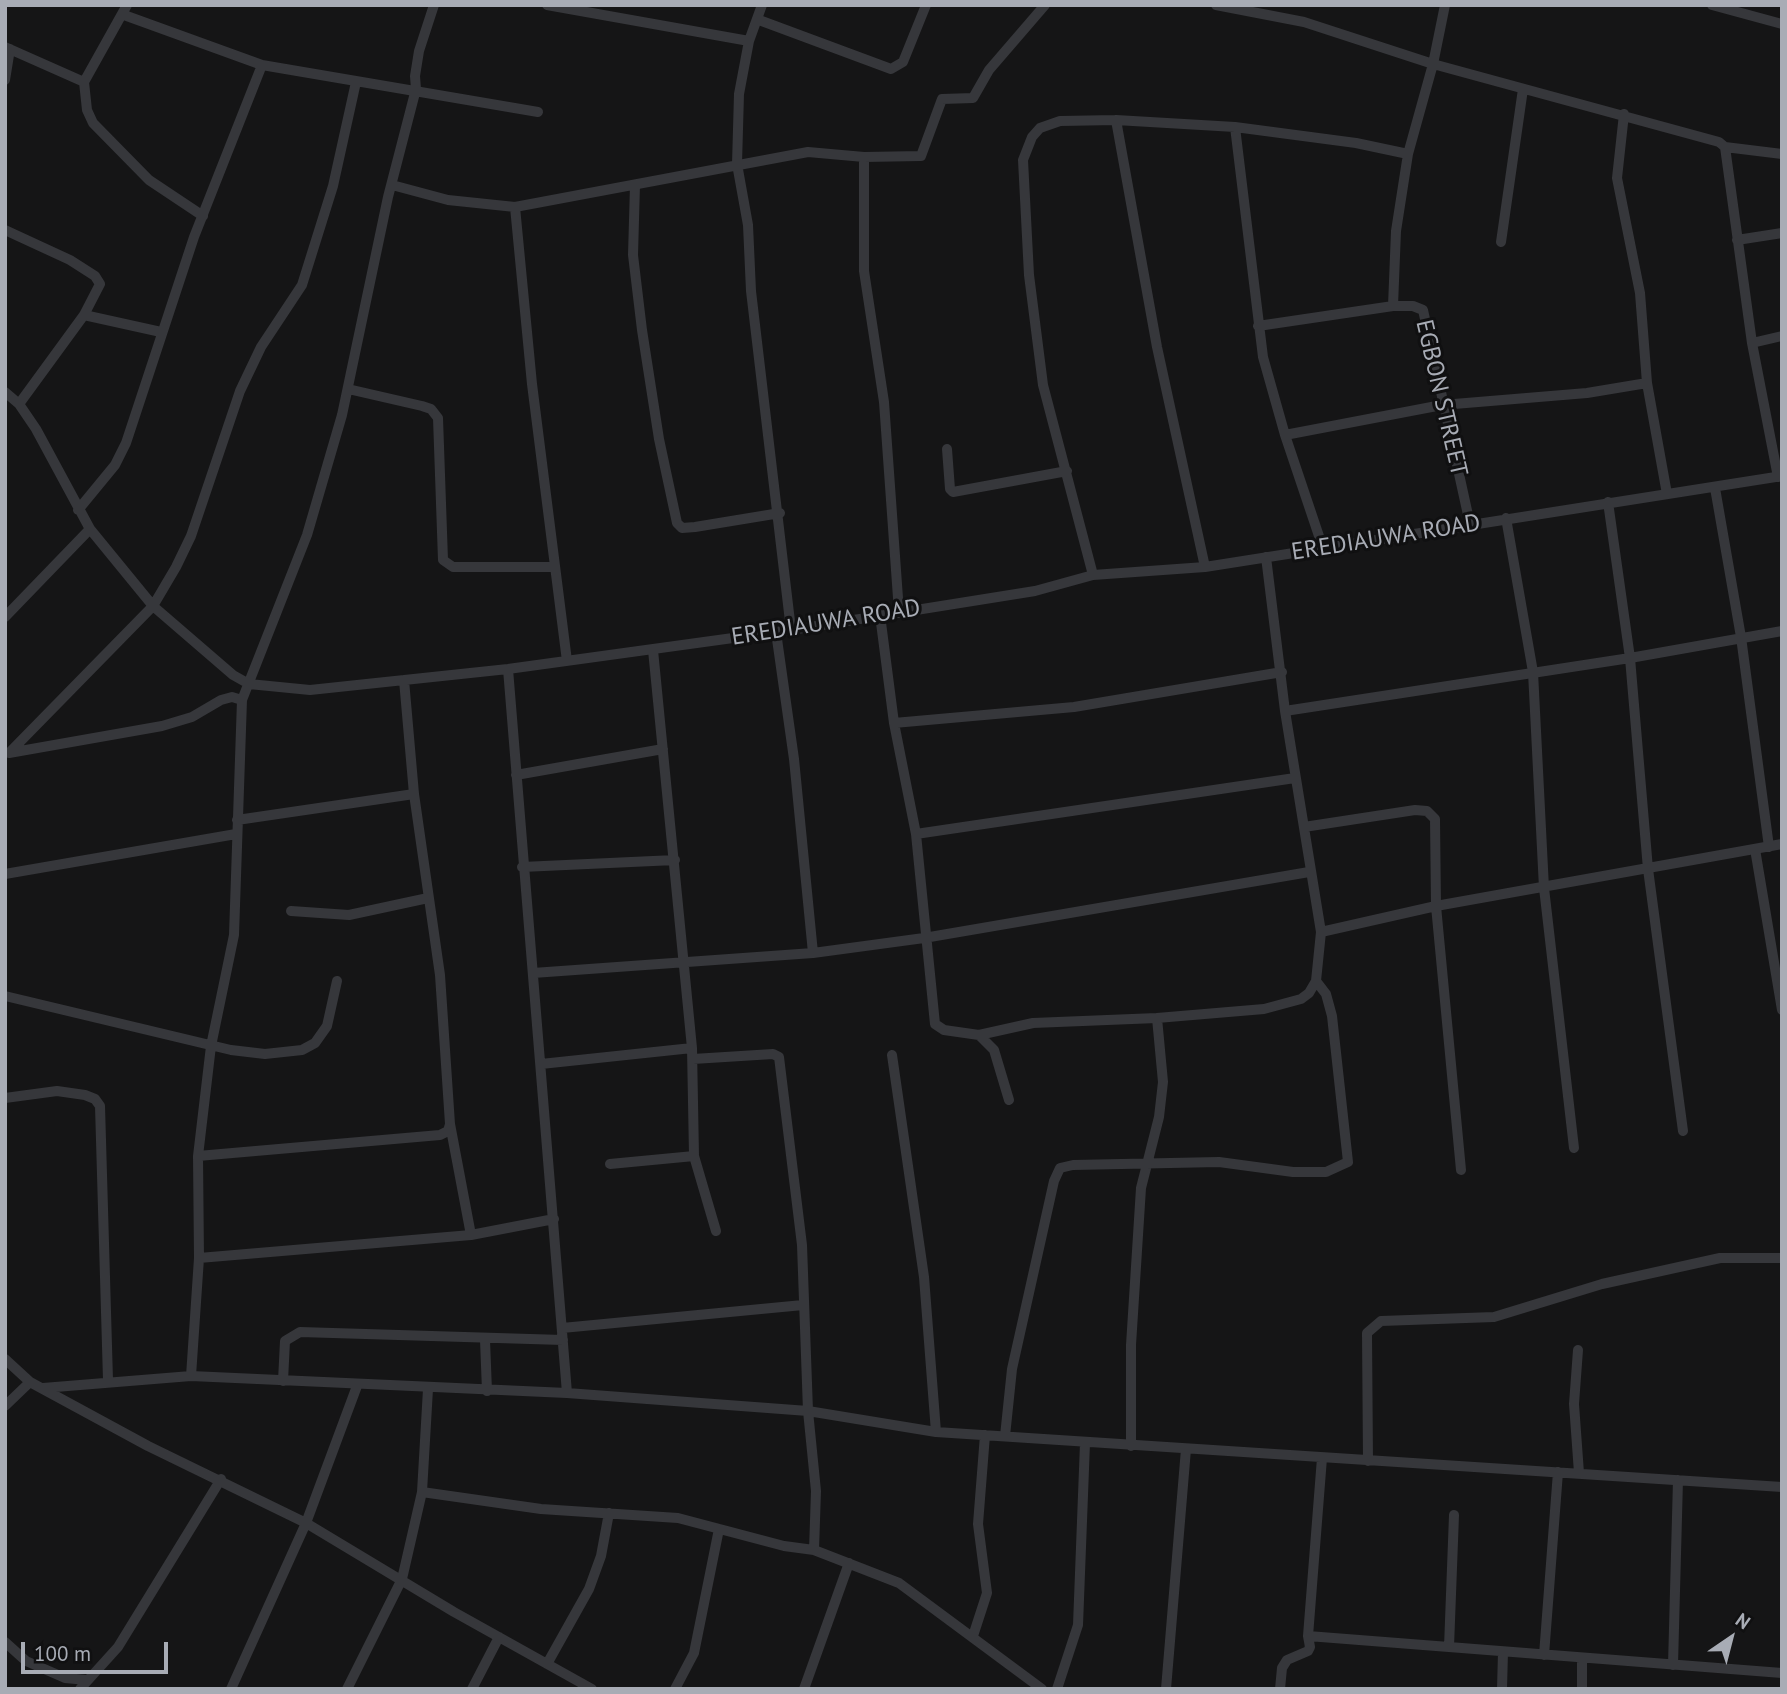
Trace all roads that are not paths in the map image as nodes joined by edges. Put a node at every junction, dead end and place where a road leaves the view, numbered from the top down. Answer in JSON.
{"nodes":[{"id":1,"x":434,"y":5,"type":"edge"},
{"id":2,"x":547,"y":5,"type":"edge"},
{"id":3,"x":762,"y":5,"type":"edge"},
{"id":4,"x":926,"y":5,"type":"edge"},
{"id":5,"x":1045,"y":5,"type":"edge"},
{"id":6,"x":1216,"y":5,"type":"edge"},
{"id":7,"x":1445,"y":5,"type":"edge"},
{"id":8,"x":1712,"y":5,"type":"edge"},
{"id":9,"x":1741,"y":9,"type":"edge"},
{"id":10,"x":126,"y":10,"type":"edge"},
{"id":11,"x":759,"y":20,"type":"junction"},
{"id":12,"x":1782,"y":24,"type":"edge"},
{"id":13,"x":749,"y":41,"type":"junction"},
{"id":14,"x":8,"y":48,"type":"edge"},
{"id":15,"x":1433,"y":64,"type":"junction"},
{"id":16,"x":262,"y":65,"type":"junction"},
{"id":17,"x":5,"y":80,"type":"edge"},
{"id":18,"x":84,"y":82,"type":"junction"},
{"id":19,"x":356,"y":82,"type":"junction"},
{"id":20,"x":416,"y":89,"type":"junction"},
{"id":21,"x":1523,"y":89,"type":"junction"},
{"id":22,"x":538,"y":112,"type":"dead end"},
{"id":23,"x":1624,"y":114,"type":"junction"},
{"id":24,"x":1116,"y":120,"type":"junction"},
{"id":25,"x":1235,"y":127,"type":"junction"},
{"id":26,"x":1725,"y":147,"type":"junction"},
{"id":27,"x":1408,"y":154,"type":"junction"},
{"id":28,"x":1782,"y":154,"type":"edge"},
{"id":29,"x":864,"y":156,"type":"junction"},
{"id":30,"x":737,"y":164,"type":"junction"},
{"id":31,"x":392,"y":185,"type":"junction"},
{"id":32,"x":635,"y":185,"type":"junction"},
{"id":33,"x":515,"y":207,"type":"junction"},
{"id":34,"x":202,"y":216,"type":"junction"},
{"id":35,"x":5,"y":230,"type":"edge"},
{"id":36,"x":1782,"y":233,"type":"edge"},
{"id":37,"x":1737,"y":240,"type":"junction"},
{"id":38,"x":1501,"y":242,"type":"dead end"},
{"id":39,"x":1393,"y":306,"type":"junction"},
{"id":40,"x":84,"y":315,"type":"junction"},
{"id":41,"x":1258,"y":326,"type":"junction"},
{"id":42,"x":161,"y":332,"type":"junction"},
{"id":43,"x":1782,"y":337,"type":"edge"},
{"id":44,"x":1752,"y":343,"type":"junction"},
{"id":45,"x":1647,"y":383,"type":"junction"},
{"id":46,"x":348,"y":389,"type":"junction"},
{"id":47,"x":5,"y":392,"type":"edge"},
{"id":48,"x":19,"y":404,"type":"junction"},
{"id":49,"x":1442,"y":405,"type":"junction"},
{"id":50,"x":1285,"y":435,"type":"junction"},
{"id":51,"x":947,"y":449,"type":"dead end"},
{"id":52,"x":1067,"y":471,"type":"junction"},
{"id":53,"x":1780,"y":477,"type":"edge"},
{"id":54,"x":1715,"y":488,"type":"junction"},
{"id":55,"x":1667,"y":494,"type":"junction"},
{"id":56,"x":1608,"y":502,"type":"junction"},
{"id":57,"x":78,"y":510,"type":"junction"},
{"id":58,"x":780,"y":513,"type":"junction"},
{"id":59,"x":1506,"y":518,"type":"junction"},
{"id":60,"x":1470,"y":524,"type":"junction"},
{"id":61,"x":90,"y":528,"type":"junction"},
{"id":62,"x":1323,"y":548,"type":"junction"},
{"id":63,"x":1266,"y":557,"type":"junction"},
{"id":64,"x":555,"y":567,"type":"junction"},
{"id":65,"x":1205,"y":567,"type":"junction"},
{"id":66,"x":1093,"y":575,"type":"junction"},
{"id":67,"x":153,"y":606,"type":"junction"},
{"id":68,"x":899,"y":612,"type":"junction"},
{"id":69,"x":880,"y":615,"type":"junction"},
{"id":70,"x":5,"y":617,"type":"edge"},
{"id":71,"x":791,"y":630,"type":"junction"},
{"id":72,"x":1782,"y":631,"type":"edge"},
{"id":73,"x":776,"y":632,"type":"junction"},
{"id":74,"x":1741,"y":637,"type":"junction"},
{"id":75,"x":653,"y":650,"type":"junction"},
{"id":76,"x":1630,"y":658,"type":"junction"},
{"id":77,"x":567,"y":661,"type":"junction"},
{"id":78,"x":508,"y":669,"type":"junction"},
{"id":79,"x":1282,"y":671,"type":"junction"},
{"id":80,"x":1532,"y":672,"type":"junction"},
{"id":81,"x":404,"y":680,"type":"junction"},
{"id":82,"x":250,"y":684,"type":"junction"},
{"id":83,"x":242,"y":700,"type":"junction"},
{"id":84,"x":1285,"y":711,"type":"junction"},
{"id":85,"x":894,"y":723,"type":"junction"},
{"id":86,"x":663,"y":749,"type":"junction"},
{"id":87,"x":8,"y":753,"type":"edge"},
{"id":88,"x":516,"y":775,"type":"junction"},
{"id":89,"x":1295,"y":778,"type":"junction"},
{"id":90,"x":414,"y":794,"type":"junction"},
{"id":91,"x":237,"y":820,"type":"junction"},
{"id":92,"x":1304,"y":827,"type":"junction"},
{"id":93,"x":236,"y":834,"type":"junction"},
{"id":94,"x":916,"y":834,"type":"junction"},
{"id":95,"x":1782,"y":844,"type":"edge"},
{"id":96,"x":1769,"y":847,"type":"junction"},
{"id":97,"x":1755,"y":849,"type":"junction"},
{"id":98,"x":675,"y":860,"type":"junction"},
{"id":99,"x":522,"y":867,"type":"junction"},
{"id":100,"x":1648,"y":869,"type":"junction"},
{"id":101,"x":1309,"y":872,"type":"junction"},
{"id":102,"x":5,"y":874,"type":"edge"},
{"id":103,"x":1544,"y":888,"type":"junction"},
{"id":104,"x":428,"y":898,"type":"junction"},
{"id":105,"x":1436,"y":906,"type":"junction"},
{"id":106,"x":291,"y":911,"type":"dead end"},
{"id":107,"x":1321,"y":932,"type":"junction"},
{"id":108,"x":925,"y":938,"type":"junction"},
{"id":109,"x":813,"y":953,"type":"junction"},
{"id":110,"x":685,"y":962,"type":"junction"},
{"id":111,"x":533,"y":973,"type":"junction"},
{"id":112,"x":337,"y":981,"type":"dead end"},
{"id":113,"x":1316,"y":981,"type":"junction"},
{"id":114,"x":5,"y":996,"type":"edge"},
{"id":115,"x":1782,"y":1010,"type":"edge"},
{"id":116,"x":1157,"y":1018,"type":"junction"},
{"id":117,"x":979,"y":1035,"type":"junction"},
{"id":118,"x":211,"y":1046,"type":"junction"},
{"id":119,"x":692,"y":1053,"type":"junction"},
{"id":120,"x":892,"y":1055,"type":"dead end"},
{"id":121,"x":541,"y":1064,"type":"junction"},
{"id":122,"x":5,"y":1097,"type":"edge"},
{"id":123,"x":1009,"y":1100,"type":"dead end"},
{"id":124,"x":450,"y":1124,"type":"junction"},
{"id":125,"x":1683,"y":1130,"type":"dead end"},
{"id":126,"x":1574,"y":1148,"type":"dead end"},
{"id":127,"x":198,"y":1156,"type":"junction"},
{"id":128,"x":694,"y":1156,"type":"junction"},
{"id":129,"x":1147,"y":1163,"type":"junction"},
{"id":130,"x":610,"y":1164,"type":"dead end"},
{"id":131,"x":1461,"y":1170,"type":"dead end"},
{"id":132,"x":554,"y":1219,"type":"junction"},
{"id":133,"x":716,"y":1231,"type":"dead end"},
{"id":134,"x":471,"y":1235,"type":"junction"},
{"id":135,"x":199,"y":1258,"type":"junction"},
{"id":136,"x":1782,"y":1258,"type":"edge"},
{"id":137,"x":803,"y":1305,"type":"junction"},
{"id":138,"x":562,"y":1328,"type":"junction"},
{"id":139,"x":485,"y":1340,"type":"junction"},
{"id":140,"x":563,"y":1340,"type":"junction"},
{"id":141,"x":1578,"y":1350,"type":"dead end"},
{"id":142,"x":5,"y":1359,"type":"edge"},
{"id":143,"x":191,"y":1376,"type":"junction"},
{"id":144,"x":108,"y":1380,"type":"junction"},
{"id":145,"x":283,"y":1381,"type":"junction"},
{"id":146,"x":30,"y":1382,"type":"junction"},
{"id":147,"x":357,"y":1386,"type":"junction"},
{"id":148,"x":43,"y":1388,"type":"junction"},
{"id":149,"x":428,"y":1389,"type":"junction"},
{"id":150,"x":487,"y":1391,"type":"junction"},
{"id":151,"x":567,"y":1393,"type":"junction"},
{"id":152,"x":5,"y":1406,"type":"edge"},
{"id":153,"x":808,"y":1411,"type":"junction"},
{"id":154,"x":936,"y":1432,"type":"junction"},
{"id":155,"x":985,"y":1435,"type":"junction"},
{"id":156,"x":1005,"y":1436,"type":"junction"},
{"id":157,"x":1085,"y":1443,"type":"junction"},
{"id":158,"x":1131,"y":1446,"type":"junction"},
{"id":159,"x":1186,"y":1450,"type":"junction"},
{"id":160,"x":1322,"y":1458,"type":"junction"},
{"id":161,"x":1368,"y":1461,"type":"junction"},
{"id":162,"x":1558,"y":1472,"type":"junction"},
{"id":163,"x":1579,"y":1473,"type":"junction"},
{"id":164,"x":221,"y":1479,"type":"junction"},
{"id":165,"x":1678,"y":1480,"type":"junction"},
{"id":166,"x":1782,"y":1487,"type":"edge"},
{"id":167,"x":422,"y":1492,"type":"junction"},
{"id":168,"x":609,"y":1513,"type":"junction"},
{"id":169,"x":1454,"y":1516,"type":"dead end"},
{"id":170,"x":306,"y":1523,"type":"junction"},
{"id":171,"x":719,"y":1529,"type":"junction"},
{"id":172,"x":814,"y":1550,"type":"junction"},
{"id":173,"x":849,"y":1563,"type":"junction"},
{"id":174,"x":402,"y":1579,"type":"junction"},
{"id":175,"x":973,"y":1636,"type":"junction"},
{"id":176,"x":1308,"y":1636,"type":"junction"},
{"id":177,"x":499,"y":1637,"type":"junction"},
{"id":178,"x":5,"y":1642,"type":"edge"},
{"id":179,"x":1449,"y":1647,"type":"junction"},
{"id":180,"x":1503,"y":1652,"type":"junction"},
{"id":181,"x":1544,"y":1655,"type":"junction"},
{"id":182,"x":1582,"y":1658,"type":"junction"},
{"id":183,"x":547,"y":1664,"type":"junction"},
{"id":184,"x":1673,"y":1665,"type":"junction"},
{"id":185,"x":1782,"y":1673,"type":"edge"},
{"id":186,"x":83,"y":1685,"type":"edge"},
{"id":187,"x":586,"y":1687,"type":"edge"},
{"id":188,"x":231,"y":1689,"type":"edge"},
{"id":189,"x":347,"y":1689,"type":"edge"},
{"id":190,"x":472,"y":1689,"type":"edge"},
{"id":191,"x":675,"y":1689,"type":"edge"},
{"id":192,"x":804,"y":1689,"type":"edge"},
{"id":193,"x":1042,"y":1689,"type":"edge"},
{"id":194,"x":1057,"y":1689,"type":"edge"},
{"id":195,"x":1166,"y":1689,"type":"edge"},
{"id":196,"x":1280,"y":1689,"type":"edge"},
{"id":197,"x":1502,"y":1689,"type":"edge"},
{"id":198,"x":1582,"y":1689,"type":"edge"}],
"edges":[{"from":1,"to":20,"type":"street"},
{"from":2,"to":13,"type":"street"},
{"from":3,"to":11,"type":"street"},
{"from":4,"to":11,"type":"street"},
{"from":5,"to":29,"type":"street"},
{"from":6,"to":15,"type":"street"},
{"from":7,"to":15,"type":"street"},
{"from":8,"to":9,"type":"street"},
{"from":9,"to":12,"type":"street"},
{"from":10,"to":16,"type":"street"},
{"from":10,"to":18,"type":"street"},
{"from":11,"to":13,"type":"street"},
{"from":13,"to":30,"type":"street"},
{"from":14,"to":17,"type":"street"},
{"from":14,"to":18,"type":"street"},
{"from":15,"to":21,"type":"street"},
{"from":15,"to":27,"type":"street"},
{"from":16,"to":19,"type":"street"},
{"from":16,"to":34,"type":"street"},
{"from":18,"to":34,"type":"street"},
{"from":19,"to":20,"type":"street"},
{"from":19,"to":67,"type":"street"},
{"from":20,"to":22,"type":"street"},
{"from":20,"to":31,"type":"street"},
{"from":21,"to":23,"type":"street"},
{"from":21,"to":38,"type":"street"},
{"from":23,"to":26,"type":"street"},
{"from":23,"to":45,"type":"street"},
{"from":24,"to":25,"type":"street"},
{"from":24,"to":52,"type":"street"},
{"from":24,"to":65,"type":"street"},
{"from":25,"to":27,"type":"street"},
{"from":25,"to":41,"type":"street"},
{"from":26,"to":28,"type":"street"},
{"from":26,"to":37,"type":"street"},
{"from":27,"to":39,"type":"street"},
{"from":29,"to":30,"type":"street"},
{"from":29,"to":68,"type":"street"},
{"from":30,"to":32,"type":"street"},
{"from":30,"to":58,"type":"street"},
{"from":31,"to":33,"type":"street"},
{"from":31,"to":46,"type":"street"},
{"from":32,"to":33,"type":"street"},
{"from":32,"to":58,"type":"street"},
{"from":33,"to":64,"type":"street"},
{"from":34,"to":42,"type":"street"},
{"from":35,"to":40,"type":"street"},
{"from":36,"to":37,"type":"street"},
{"from":37,"to":44,"type":"street"},
{"from":39,"to":41,"type":"street","name":"EGBON STREET"},
{"from":39,"to":49,"type":"street","name":"EGBON STREET"},
{"from":40,"to":42,"type":"street"},
{"from":40,"to":48,"type":"street"},
{"from":41,"to":50,"type":"street"},
{"from":42,"to":57,"type":"street"},
{"from":43,"to":44,"type":"street"},
{"from":44,"to":53,"type":"street"},
{"from":45,"to":49,"type":"street"},
{"from":45,"to":55,"type":"street"},
{"from":46,"to":64,"type":"street"},
{"from":46,"to":82,"type":"street"},
{"from":47,"to":48,"type":"street","name":"EREDIAUWA ROAD"},
{"from":48,"to":57,"type":"street","name":"EREDIAUWA ROAD"},
{"from":49,"to":50,"type":"street"},
{"from":49,"to":60,"type":"street","name":"EGBON STREET"},
{"from":50,"to":62,"type":"street"},
{"from":51,"to":52,"type":"street"},
{"from":52,"to":66,"type":"street"},
{"from":53,"to":54,"type":"street","name":"EREDIAUWA ROAD"},
{"from":54,"to":55,"type":"street","name":"EREDIAUWA ROAD"},
{"from":54,"to":74,"type":"street"},
{"from":55,"to":56,"type":"street","name":"EREDIAUWA ROAD"},
{"from":56,"to":59,"type":"street","name":"EREDIAUWA ROAD"},
{"from":56,"to":76,"type":"street"},
{"from":57,"to":61,"type":"street","name":"EREDIAUWA ROAD"},
{"from":58,"to":71,"type":"street"},
{"from":59,"to":60,"type":"street","name":"EREDIAUWA ROAD"},
{"from":59,"to":80,"type":"street"},
{"from":60,"to":62,"type":"street","name":"EREDIAUWA ROAD"},
{"from":61,"to":67,"type":"street","name":"EREDIAUWA ROAD"},
{"from":61,"to":70,"type":"street"},
{"from":62,"to":63,"type":"street","name":"EREDIAUWA ROAD"},
{"from":63,"to":65,"type":"street","name":"EREDIAUWA ROAD"},
{"from":63,"to":79,"type":"street"},
{"from":64,"to":77,"type":"street"},
{"from":65,"to":66,"type":"street","name":"EREDIAUWA ROAD"},
{"from":66,"to":68,"type":"street","name":"EREDIAUWA ROAD"},
{"from":67,"to":82,"type":"street","name":"EREDIAUWA ROAD"},
{"from":67,"to":87,"type":"street"},
{"from":68,"to":69,"type":"street","name":"EREDIAUWA ROAD"},
{"from":69,"to":71,"type":"street","name":"EREDIAUWA ROAD"},
{"from":69,"to":85,"type":"street"},
{"from":71,"to":73,"type":"street","name":"EREDIAUWA ROAD"},
{"from":72,"to":74,"type":"street"},
{"from":73,"to":75,"type":"street","name":"EREDIAUWA ROAD"},
{"from":73,"to":109,"type":"street"},
{"from":74,"to":76,"type":"street"},
{"from":74,"to":96,"type":"street"},
{"from":75,"to":77,"type":"street","name":"EREDIAUWA ROAD"},
{"from":75,"to":86,"type":"street"},
{"from":76,"to":80,"type":"street"},
{"from":76,"to":100,"type":"street"},
{"from":77,"to":78,"type":"street","name":"EREDIAUWA ROAD"},
{"from":78,"to":81,"type":"street","name":"EREDIAUWA ROAD"},
{"from":78,"to":88,"type":"street"},
{"from":79,"to":84,"type":"street"},
{"from":79,"to":85,"type":"street"},
{"from":80,"to":84,"type":"street"},
{"from":80,"to":103,"type":"street"},
{"from":81,"to":82,"type":"street","name":"EREDIAUWA ROAD"},
{"from":81,"to":90,"type":"street"},
{"from":82,"to":83,"type":"street"},
{"from":83,"to":87,"type":"street"},
{"from":83,"to":91,"type":"street"},
{"from":84,"to":89,"type":"street"},
{"from":85,"to":94,"type":"street"},
{"from":86,"to":88,"type":"street"},
{"from":86,"to":98,"type":"street"},
{"from":88,"to":99,"type":"street"},
{"from":89,"to":92,"type":"street"},
{"from":89,"to":94,"type":"street"},
{"from":90,"to":91,"type":"street"},
{"from":90,"to":104,"type":"street"},
{"from":91,"to":93,"type":"street"},
{"from":92,"to":101,"type":"street"},
{"from":92,"to":105,"type":"street"},
{"from":93,"to":102,"type":"street"},
{"from":93,"to":118,"type":"street"},
{"from":94,"to":108,"type":"street"},
{"from":95,"to":96,"type":"street"},
{"from":96,"to":97,"type":"street"},
{"from":97,"to":100,"type":"street"},
{"from":97,"to":115,"type":"street"},
{"from":98,"to":99,"type":"street"},
{"from":98,"to":110,"type":"street"},
{"from":99,"to":111,"type":"street"},
{"from":100,"to":103,"type":"street"},
{"from":100,"to":125,"type":"street"},
{"from":101,"to":107,"type":"street"},
{"from":101,"to":108,"type":"street"},
{"from":103,"to":105,"type":"street"},
{"from":103,"to":126,"type":"street"},
{"from":104,"to":106,"type":"street"},
{"from":104,"to":124,"type":"street"},
{"from":105,"to":107,"type":"street"},
{"from":105,"to":131,"type":"street"},
{"from":107,"to":113,"type":"street"},
{"from":108,"to":109,"type":"street"},
{"from":108,"to":117,"type":"street"},
{"from":109,"to":110,"type":"street"},
{"from":110,"to":111,"type":"street"},
{"from":110,"to":119,"type":"street"},
{"from":111,"to":121,"type":"street"},
{"from":112,"to":118,"type":"street"},
{"from":113,"to":116,"type":"street"},
{"from":113,"to":129,"type":"street"},
{"from":114,"to":118,"type":"street"},
{"from":116,"to":117,"type":"street"},
{"from":116,"to":129,"type":"street"},
{"from":117,"to":123,"type":"street"},
{"from":118,"to":127,"type":"street"},
{"from":119,"to":121,"type":"street"},
{"from":119,"to":128,"type":"street"},
{"from":119,"to":137,"type":"street"},
{"from":120,"to":154,"type":"street"},
{"from":121,"to":132,"type":"street"},
{"from":122,"to":144,"type":"street"},
{"from":124,"to":127,"type":"street"},
{"from":124,"to":134,"type":"street"},
{"from":127,"to":135,"type":"street"},
{"from":128,"to":130,"type":"street"},
{"from":128,"to":133,"type":"street"},
{"from":129,"to":156,"type":"street"},
{"from":129,"to":158,"type":"street"},
{"from":132,"to":134,"type":"street"},
{"from":132,"to":138,"type":"street"},
{"from":134,"to":135,"type":"street"},
{"from":135,"to":143,"type":"street"},
{"from":136,"to":161,"type":"street"},
{"from":137,"to":138,"type":"street"},
{"from":137,"to":153,"type":"street"},
{"from":138,"to":140,"type":"street"},
{"from":139,"to":140,"type":"street"},
{"from":139,"to":145,"type":"street"},
{"from":139,"to":150,"type":"street"},
{"from":140,"to":151,"type":"street"},
{"from":141,"to":163,"type":"street"},
{"from":142,"to":146,"type":"street"},
{"from":143,"to":144,"type":"street"},
{"from":143,"to":145,"type":"street"},
{"from":144,"to":148,"type":"street"},
{"from":145,"to":147,"type":"street"},
{"from":146,"to":148,"type":"street"},
{"from":146,"to":152,"type":"street"},
{"from":147,"to":149,"type":"street"},
{"from":147,"to":170,"type":"street"},
{"from":148,"to":164,"type":"street"},
{"from":149,"to":150,"type":"street"},
{"from":149,"to":167,"type":"street"},
{"from":150,"to":151,"type":"street"},
{"from":151,"to":153,"type":"street"},
{"from":153,"to":154,"type":"street"},
{"from":153,"to":172,"type":"street"},
{"from":154,"to":155,"type":"street"},
{"from":155,"to":156,"type":"street"},
{"from":155,"to":175,"type":"street"},
{"from":156,"to":157,"type":"street"},
{"from":157,"to":158,"type":"street"},
{"from":157,"to":194,"type":"street"},
{"from":158,"to":159,"type":"street"},
{"from":159,"to":160,"type":"street"},
{"from":159,"to":195,"type":"street"},
{"from":160,"to":161,"type":"street"},
{"from":160,"to":176,"type":"street"},
{"from":161,"to":162,"type":"street"},
{"from":162,"to":163,"type":"street"},
{"from":162,"to":181,"type":"street"},
{"from":163,"to":165,"type":"street"},
{"from":164,"to":170,"type":"street"},
{"from":164,"to":186,"type":"street"},
{"from":165,"to":166,"type":"street"},
{"from":165,"to":184,"type":"street"},
{"from":167,"to":168,"type":"street"},
{"from":167,"to":174,"type":"street"},
{"from":168,"to":171,"type":"street"},
{"from":168,"to":183,"type":"street"},
{"from":169,"to":179,"type":"street"},
{"from":170,"to":174,"type":"street"},
{"from":170,"to":188,"type":"street"},
{"from":171,"to":172,"type":"street"},
{"from":171,"to":191,"type":"street"},
{"from":172,"to":173,"type":"street"},
{"from":173,"to":175,"type":"street"},
{"from":173,"to":192,"type":"street"},
{"from":174,"to":177,"type":"street"},
{"from":174,"to":189,"type":"street"},
{"from":175,"to":193,"type":"street"},
{"from":176,"to":179,"type":"street"},
{"from":176,"to":196,"type":"street"},
{"from":177,"to":183,"type":"street"},
{"from":177,"to":190,"type":"street"},
{"from":178,"to":186,"type":"street"},
{"from":179,"to":180,"type":"street"},
{"from":180,"to":181,"type":"street"},
{"from":180,"to":197,"type":"street"},
{"from":181,"to":182,"type":"street"},
{"from":182,"to":184,"type":"street"},
{"from":182,"to":198,"type":"street"},
{"from":183,"to":187,"type":"street"},
{"from":184,"to":185,"type":"street"}]}
